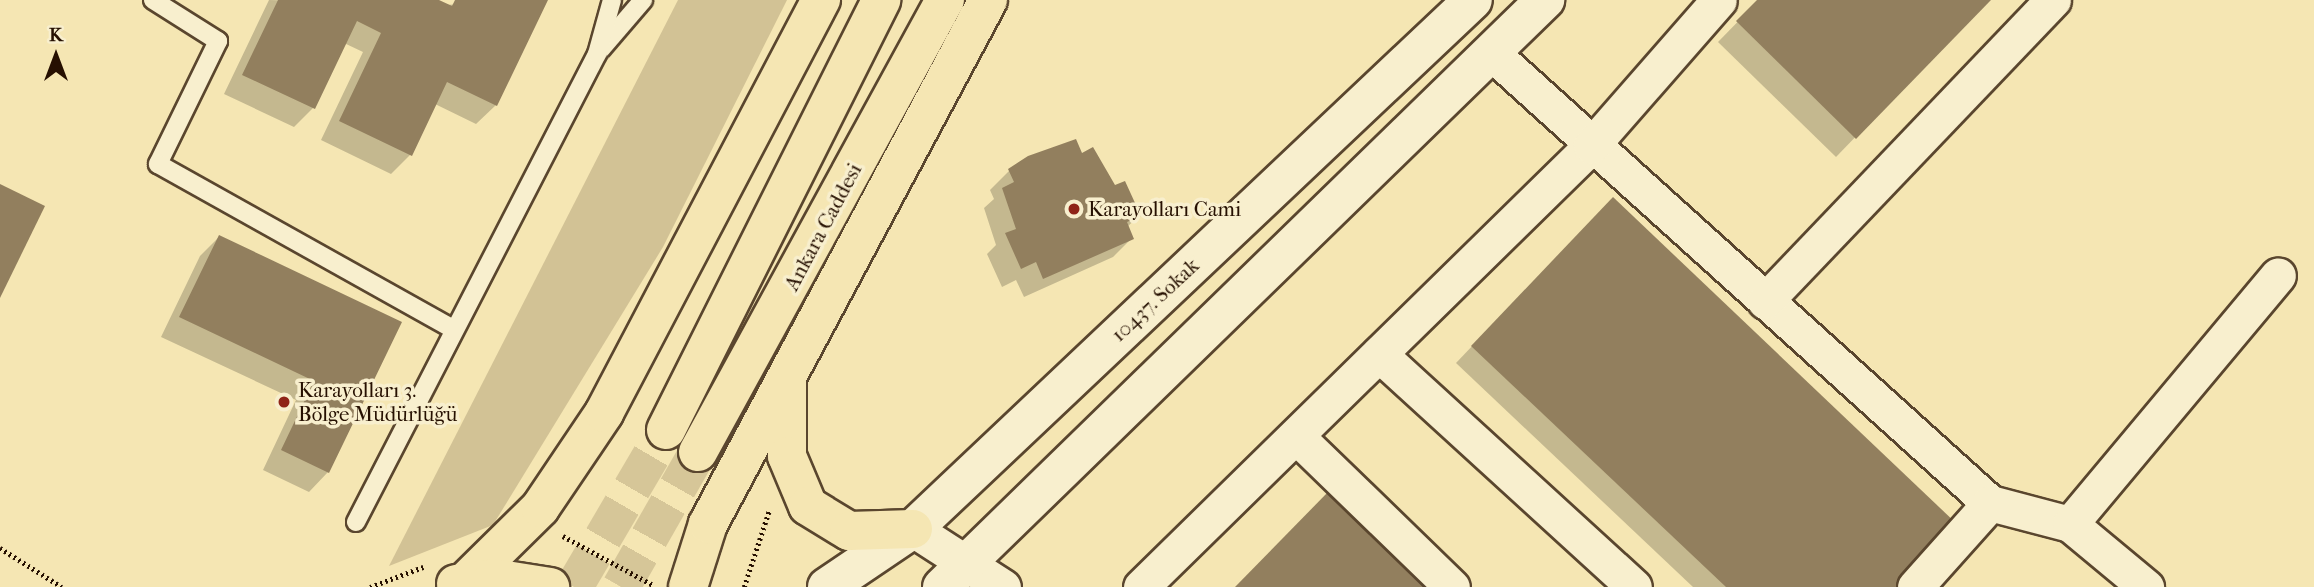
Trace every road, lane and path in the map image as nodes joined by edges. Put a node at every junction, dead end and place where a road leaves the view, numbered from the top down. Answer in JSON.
{"nodes":[{"id":1,"x":153,"y":0,"type":"edge"},
{"id":2,"x":612,"y":0,"type":"edge"},
{"id":3,"x":643,"y":0,"type":"edge"},
{"id":4,"x":821,"y":0,"type":"edge"},
{"id":5,"x":881,"y":0,"type":"edge"},
{"id":6,"x":945,"y":0,"type":"edge"},
{"id":7,"x":988,"y":0,"type":"edge"},
{"id":8,"x":1545,"y":0,"type":"edge"},
{"id":9,"x":1719,"y":0,"type":"edge"},
{"id":10,"x":2053,"y":0,"type":"edge"},
{"id":11,"x":1466,"y":2,"type":"edge"},
{"id":12,"x":597,"y":54,"type":"junction"},
{"id":13,"x":1494,"y":55,"type":"junction"},
{"id":14,"x":1591,"y":146,"type":"junction"},
{"id":15,"x":2278,"y":275,"type":"dead end"},
{"id":16,"x":1765,"y":301,"type":"junction"},
{"id":17,"x":453,"y":329,"type":"junction"},
{"id":18,"x":1380,"y":354,"type":"junction"},
{"id":19,"x":788,"y":371,"type":"junction"},
{"id":20,"x":666,"y":430,"type":"tunnel mouth"},
{"id":21,"x":1296,"y":436,"type":"junction"},
{"id":22,"x":698,"y":452,"type":"tunnel mouth"},
{"id":23,"x":1990,"y":503,"type":"junction"},
{"id":24,"x":531,"y":518,"type":"junction"},
{"id":25,"x":356,"y":522,"type":"dead end"},
{"id":26,"x":2070,"y":524,"type":"junction"},
{"id":27,"x":913,"y":529,"type":"junction"},
{"id":28,"x":0,"y":548,"type":"edge"},
{"id":29,"x":956,"y":576,"type":"edge"},
{"id":30,"x":453,"y":584,"type":"edge"},
{"id":31,"x":62,"y":587,"type":"edge"},
{"id":32,"x":550,"y":587,"type":"edge"},
{"id":33,"x":657,"y":587,"type":"edge"},
{"id":34,"x":688,"y":587,"type":"edge"},
{"id":35,"x":827,"y":587,"type":"edge"},
{"id":36,"x":1003,"y":587,"type":"edge"},
{"id":37,"x":1141,"y":587,"type":"edge"},
{"id":38,"x":1452,"y":587,"type":"edge"},
{"id":39,"x":1634,"y":587,"type":"edge"},
{"id":40,"x":1914,"y":587,"type":"edge"},
{"id":41,"x":2146,"y":587,"type":"edge"}],
"edges":[{"from":1,"to":17,"type":"lane"},
{"from":2,"to":12,"type":"lane"},
{"from":3,"to":12,"type":"lane"},
{"from":4,"to":24,"type":"main road"},
{"from":5,"to":20,"type":"main road"},
{"from":6,"to":22,"type":"main road","name":"Ankara Caddesi"},
{"from":7,"to":19,"type":"main road"},
{"from":8,"to":13,"type":"street"},
{"from":9,"to":14,"type":"street"},
{"from":10,"to":16,"type":"street"},
{"from":11,"to":27,"type":"street","name":"10437. Sokak"},
{"from":12,"to":17,"type":"lane"},
{"from":13,"to":14,"type":"street"},
{"from":13,"to":29,"type":"street"},
{"from":14,"to":16,"type":"street"},
{"from":14,"to":18,"type":"street"},
{"from":15,"to":26,"type":"street"},
{"from":16,"to":23,"type":"street"},
{"from":17,"to":25,"type":"lane"},
{"from":18,"to":21,"type":"street"},
{"from":18,"to":39,"type":"street"},
{"from":19,"to":27,"type":"main road"},
{"from":19,"to":34,"type":"main road"},
{"from":21,"to":37,"type":"street"},
{"from":21,"to":38,"type":"street"},
{"from":23,"to":26,"type":"street"},
{"from":23,"to":40,"type":"street"},
{"from":24,"to":30,"type":"main road"},
{"from":24,"to":33,"type":"path"},
{"from":26,"to":41,"type":"street"},
{"from":27,"to":29,"type":"street"},
{"from":27,"to":35,"type":"street","name":"10437. Sokak"},
{"from":28,"to":31,"type":"path"},
{"from":29,"to":36,"type":"street"},
{"from":30,"to":32,"type":"main road"}]}
